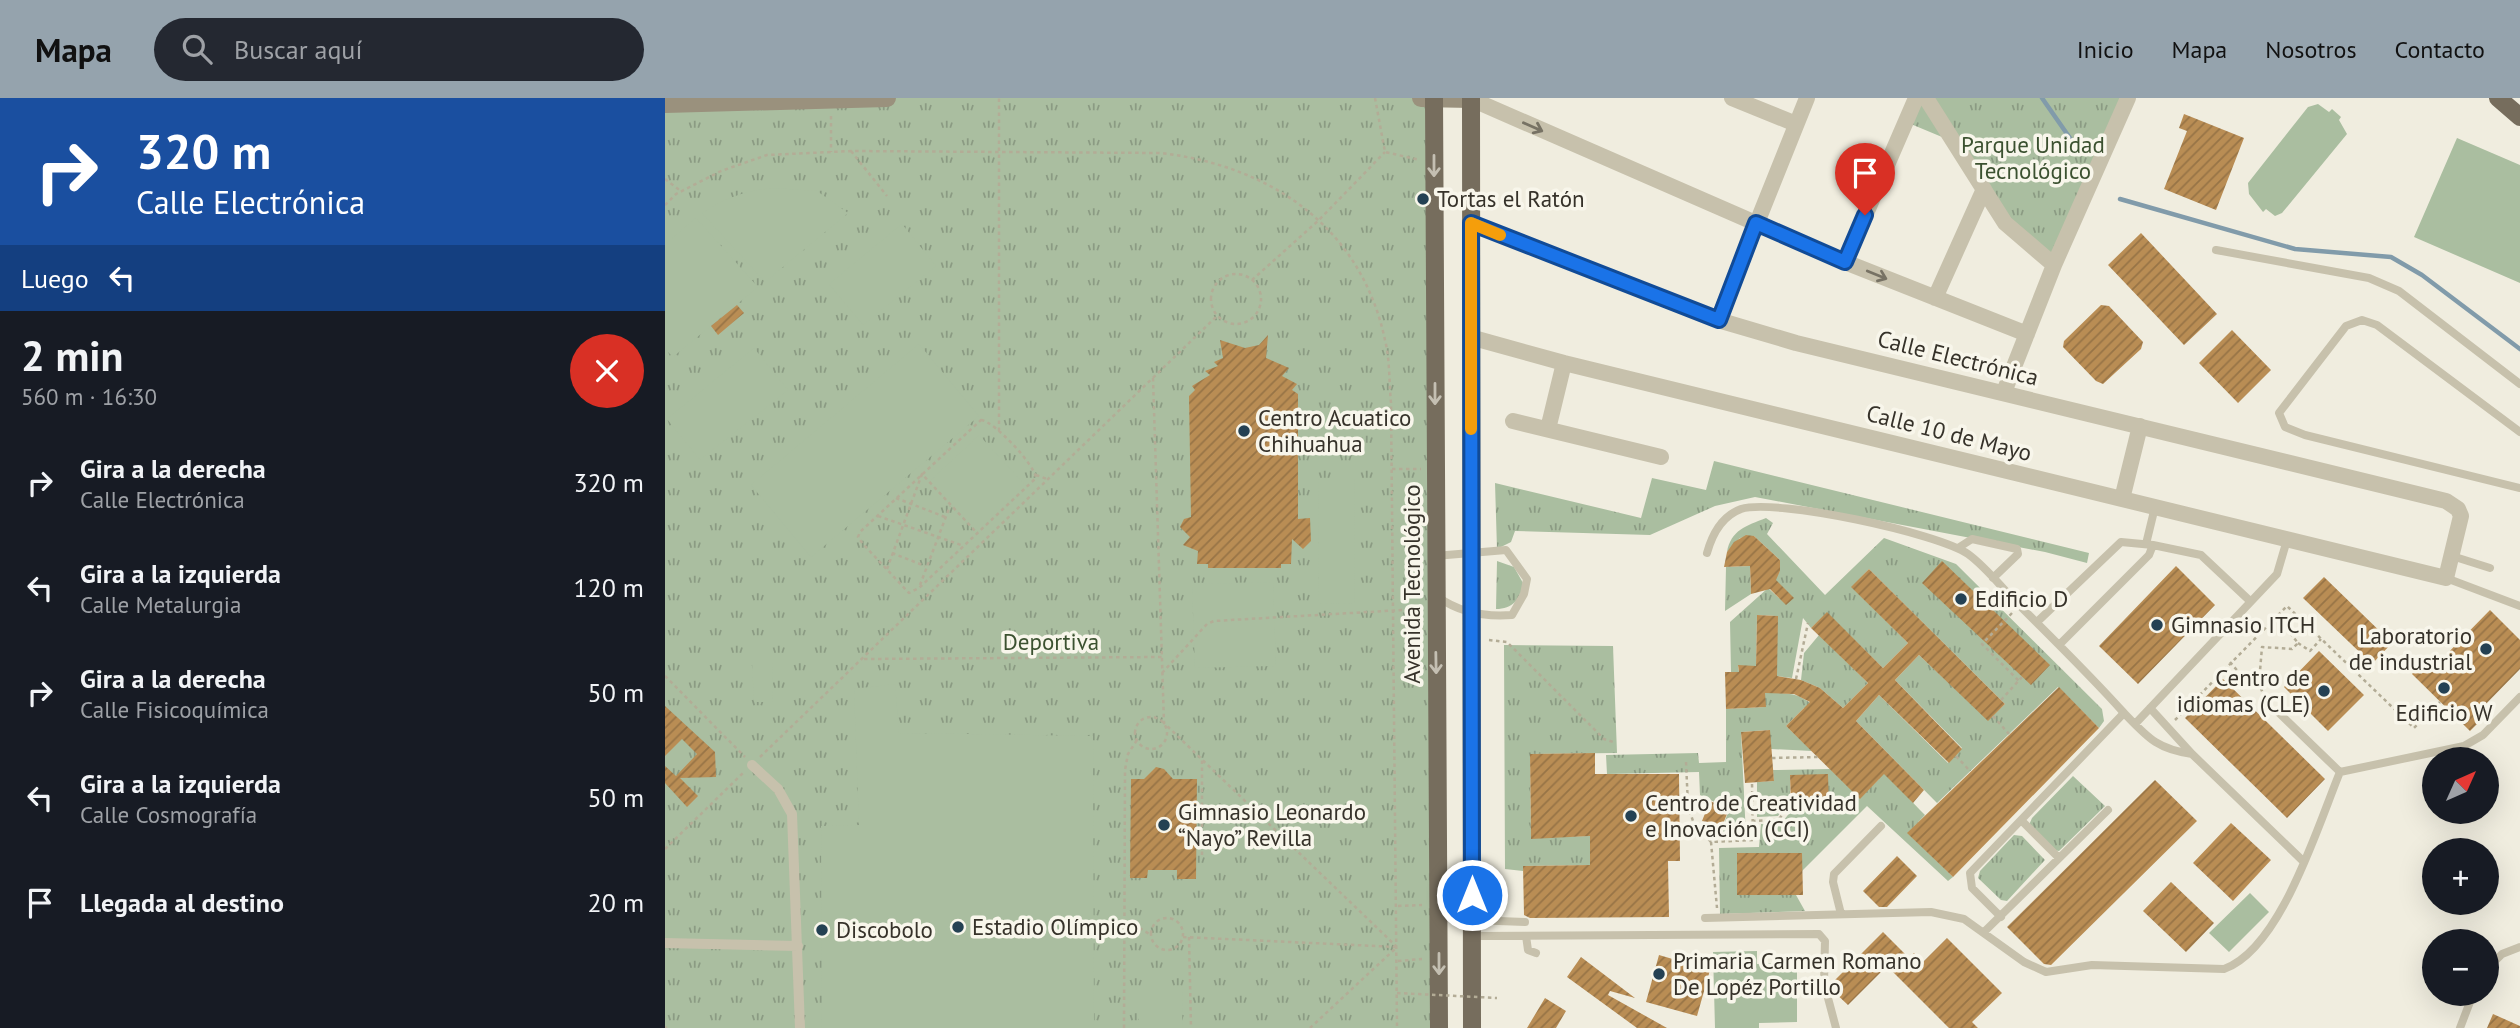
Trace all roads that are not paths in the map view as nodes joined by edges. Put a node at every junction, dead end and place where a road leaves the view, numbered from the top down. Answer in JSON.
{"nodes":[{"id":1,"x":887,"y":98,"type":"edge"},
{"id":2,"x":1421,"y":98,"type":"edge"},
{"id":3,"x":1434,"y":98,"type":"edge"},
{"id":4,"x":1732,"y":98,"type":"edge"},
{"id":5,"x":1807,"y":98,"type":"edge"},
{"id":6,"x":1916,"y":98,"type":"edge"},
{"id":7,"x":1926,"y":98,"type":"edge"},
{"id":8,"x":2128,"y":98,"type":"edge"},
{"id":9,"x":2498,"y":98,"type":"edge"},
{"id":10,"x":790,"y":99,"type":"edge"},
{"id":11,"x":831,"y":99,"type":"edge"},
{"id":12,"x":1471,"y":99,"type":"edge"},
{"id":13,"x":668,"y":101,"type":"edge"},
{"id":14,"x":2520,"y":117,"type":"edge"},
{"id":15,"x":1796,"y":124,"type":"junction"},
{"id":16,"x":1984,"y":189,"type":"junction"},
{"id":17,"x":1471,"y":223,"type":"junction"},
{"id":18,"x":1756,"y":223,"type":"junction"},
{"id":19,"x":2216,"y":250,"type":"dead end"},
{"id":20,"x":1845,"y":262,"type":"junction"},
{"id":21,"x":2054,"y":265,"type":"junction"},
{"id":22,"x":1935,"y":298,"type":"junction"},
{"id":23,"x":1719,"y":320,"type":"junction"},
{"id":24,"x":2027,"y":334,"type":"junction"},
{"id":25,"x":1470,"y":337,"type":"junction"},
{"id":26,"x":1564,"y":363,"type":"junction"},
{"id":27,"x":2520,"y":384,"type":"edge"},
{"id":28,"x":2004,"y":392,"type":"junction"},
{"id":29,"x":1513,"y":421,"type":"dead end"},
{"id":30,"x":2140,"y":426,"type":"junction"},
{"id":31,"x":1548,"y":429,"type":"junction"},
{"id":32,"x":2520,"y":432,"type":"edge"},
{"id":33,"x":1661,"y":457,"type":"dead end"},
{"id":34,"x":2520,"y":488,"type":"edge"},
{"id":35,"x":2122,"y":499,"type":"junction"},
{"id":36,"x":2155,"y":507,"type":"junction"},
{"id":37,"x":2287,"y":540,"type":"junction"},
{"id":38,"x":2149,"y":544,"type":"junction"},
{"id":39,"x":1958,"y":548,"type":"junction"},
{"id":40,"x":1472,"y":553,"type":"junction"},
{"id":41,"x":1707,"y":553,"type":"dead end"},
{"id":42,"x":1435,"y":556,"type":"junction"},
{"id":43,"x":2452,"y":556,"type":"junction"},
{"id":44,"x":2490,"y":568,"type":"dead end"},
{"id":45,"x":1993,"y":578,"type":"junction"},
{"id":46,"x":2447,"y":578,"type":"junction"},
{"id":47,"x":1436,"y":601,"type":"junction"},
{"id":48,"x":2250,"y":601,"type":"junction"},
{"id":49,"x":2520,"y":603,"type":"edge"},
{"id":50,"x":1472,"y":613,"type":"junction"},
{"id":51,"x":2037,"y":622,"type":"junction"},
{"id":52,"x":2060,"y":644,"type":"junction"},
{"id":53,"x":2520,"y":697,"type":"edge"},
{"id":54,"x":2150,"y":708,"type":"junction"},
{"id":55,"x":2278,"y":712,"type":"road end"},
{"id":56,"x":2124,"y":713,"type":"junction"},
{"id":57,"x":2135,"y":724,"type":"junction"},
{"id":58,"x":2192,"y":754,"type":"junction"},
{"id":59,"x":752,"y":765,"type":"road end"},
{"id":60,"x":2340,"y":772,"type":"junction"},
{"id":61,"x":2108,"y":810,"type":"dead end"},
{"id":62,"x":2021,"y":820,"type":"junction"},
{"id":63,"x":1881,"y":826,"type":"dead end"},
{"id":64,"x":2059,"y":858,"type":"junction"},
{"id":65,"x":2303,"y":861,"type":"junction"},
{"id":66,"x":1841,"y":914,"type":"junction"},
{"id":67,"x":2001,"y":917,"type":"junction"},
{"id":68,"x":1705,"y":918,"type":"dead end"},
{"id":69,"x":1525,"y":922,"type":"dead end"},
{"id":70,"x":1472,"y":928,"type":"junction"},
{"id":71,"x":1984,"y":932,"type":"junction"},
{"id":72,"x":1526,"y":936,"type":"junction"},
{"id":73,"x":665,"y":943,"type":"edge"},
{"id":74,"x":798,"y":946,"type":"junction"},
{"id":75,"x":2520,"y":947,"type":"edge"},
{"id":76,"x":1536,"y":953,"type":"dead end"},
{"id":77,"x":2499,"y":957,"type":"edge"},
{"id":78,"x":2468,"y":1006,"type":"edge"},
{"id":79,"x":800,"y":1028,"type":"edge"},
{"id":80,"x":1440,"y":1028,"type":"edge"},
{"id":81,"x":1472,"y":1028,"type":"edge"},
{"id":82,"x":1836,"y":1028,"type":"edge"},
{"id":83,"x":2460,"y":1028,"type":"edge"}],
"edges":[{"from":1,"to":11,"type":"main road"},
{"from":2,"to":3,"type":"main road"},
{"from":3,"to":12,"type":"main road"},
{"from":3,"to":42,"type":"main road","name":"Avenida Tecnológico","one_way":true},
{"from":4,"to":15,"type":"street"},
{"from":5,"to":15,"type":"street"},
{"from":6,"to":20,"type":"street"},
{"from":7,"to":16,"type":"street"},
{"from":8,"to":21,"type":"street"},
{"from":9,"to":14,"type":"main road"},
{"from":10,"to":11,"type":"main road"},
{"from":10,"to":13,"type":"main road"},
{"from":12,"to":17,"type":"main road"},
{"from":12,"to":18,"type":"street","one_way":true},
{"from":15,"to":18,"type":"street"},
{"from":16,"to":21,"type":"street"},
{"from":16,"to":22,"type":"street"},
{"from":17,"to":23,"type":"street","name":"Calle Electrónica"},
{"from":17,"to":25,"type":"main road"},
{"from":18,"to":20,"type":"street"},
{"from":18,"to":23,"type":"street"},
{"from":19,"to":27,"type":"lane"},
{"from":20,"to":22,"type":"street","one_way":true},
{"from":21,"to":24,"type":"street"},
{"from":22,"to":24,"type":"street"},
{"from":23,"to":28,"type":"street","name":"Calle Electrónica"},
{"from":24,"to":28,"type":"street"},
{"from":25,"to":26,"type":"street","name":"Calle 10 de Mayo"},
{"from":25,"to":40,"type":"main road"},
{"from":26,"to":31,"type":"street"},
{"from":26,"to":35,"type":"street","name":"Calle 10 de Mayo"},
{"from":28,"to":30,"type":"street","name":"Calle Electrónica"},
{"from":29,"to":31,"type":"street"},
{"from":30,"to":35,"type":"street"},
{"from":30,"to":43,"type":"street","name":"Calle Electrónica"},
{"from":31,"to":33,"type":"street"},
{"from":32,"to":34,"type":"lane"},
{"from":35,"to":36,"type":"street","name":"Calle 10 de Mayo"},
{"from":36,"to":37,"type":"street","name":"Calle 10 de Mayo"},
{"from":36,"to":38,"type":"lane"},
{"from":37,"to":46,"type":"street","name":"Calle 10 de Mayo"},
{"from":37,"to":48,"type":"lane"},
{"from":38,"to":48,"type":"lane"},
{"from":38,"to":51,"type":"lane"},
{"from":38,"to":52,"type":"lane"},
{"from":39,"to":41,"type":"lane"},
{"from":39,"to":45,"type":"lane"},
{"from":39,"to":45,"type":"lane"},
{"from":40,"to":42,"type":"lane"},
{"from":40,"to":50,"type":"main road"},
{"from":40,"to":50,"type":"lane"},
{"from":42,"to":47,"type":"main road","name":"Avenida Tecnológico"},
{"from":43,"to":44,"type":"lane"},
{"from":43,"to":46,"type":"street"},
{"from":45,"to":51,"type":"lane"},
{"from":46,"to":49,"type":"lane"},
{"from":47,"to":50,"type":"lane"},
{"from":47,"to":80,"type":"main road","name":"Avenida Tecnológico","one_way":true},
{"from":48,"to":54,"type":"lane"},
{"from":50,"to":70,"type":"main road"},
{"from":51,"to":52,"type":"lane"},
{"from":52,"to":56,"type":"lane"},
{"from":53,"to":60,"type":"lane"},
{"from":54,"to":57,"type":"lane"},
{"from":54,"to":58,"type":"lane"},
{"from":55,"to":60,"type":"lane"},
{"from":56,"to":57,"type":"lane"},
{"from":56,"to":62,"type":"lane"},
{"from":57,"to":58,"type":"lane"},
{"from":58,"to":65,"type":"lane"},
{"from":59,"to":74,"type":"street"},
{"from":60,"to":65,"type":"lane"},
{"from":61,"to":64,"type":"lane"},
{"from":62,"to":64,"type":"lane"},
{"from":62,"to":67,"type":"lane"},
{"from":63,"to":66,"type":"lane"},
{"from":64,"to":67,"type":"lane"},
{"from":65,"to":71,"type":"lane"},
{"from":66,"to":68,"type":"lane"},
{"from":66,"to":71,"type":"lane"},
{"from":67,"to":71,"type":"lane"},
{"from":69,"to":70,"type":"lane"},
{"from":70,"to":72,"type":"lane"},
{"from":70,"to":81,"type":"main road"},
{"from":72,"to":76,"type":"lane"},
{"from":72,"to":82,"type":"lane"},
{"from":73,"to":74,"type":"street"},
{"from":74,"to":79,"type":"street"},
{"from":75,"to":77,"type":"lane"},
{"from":78,"to":83,"type":"lane"}]}
